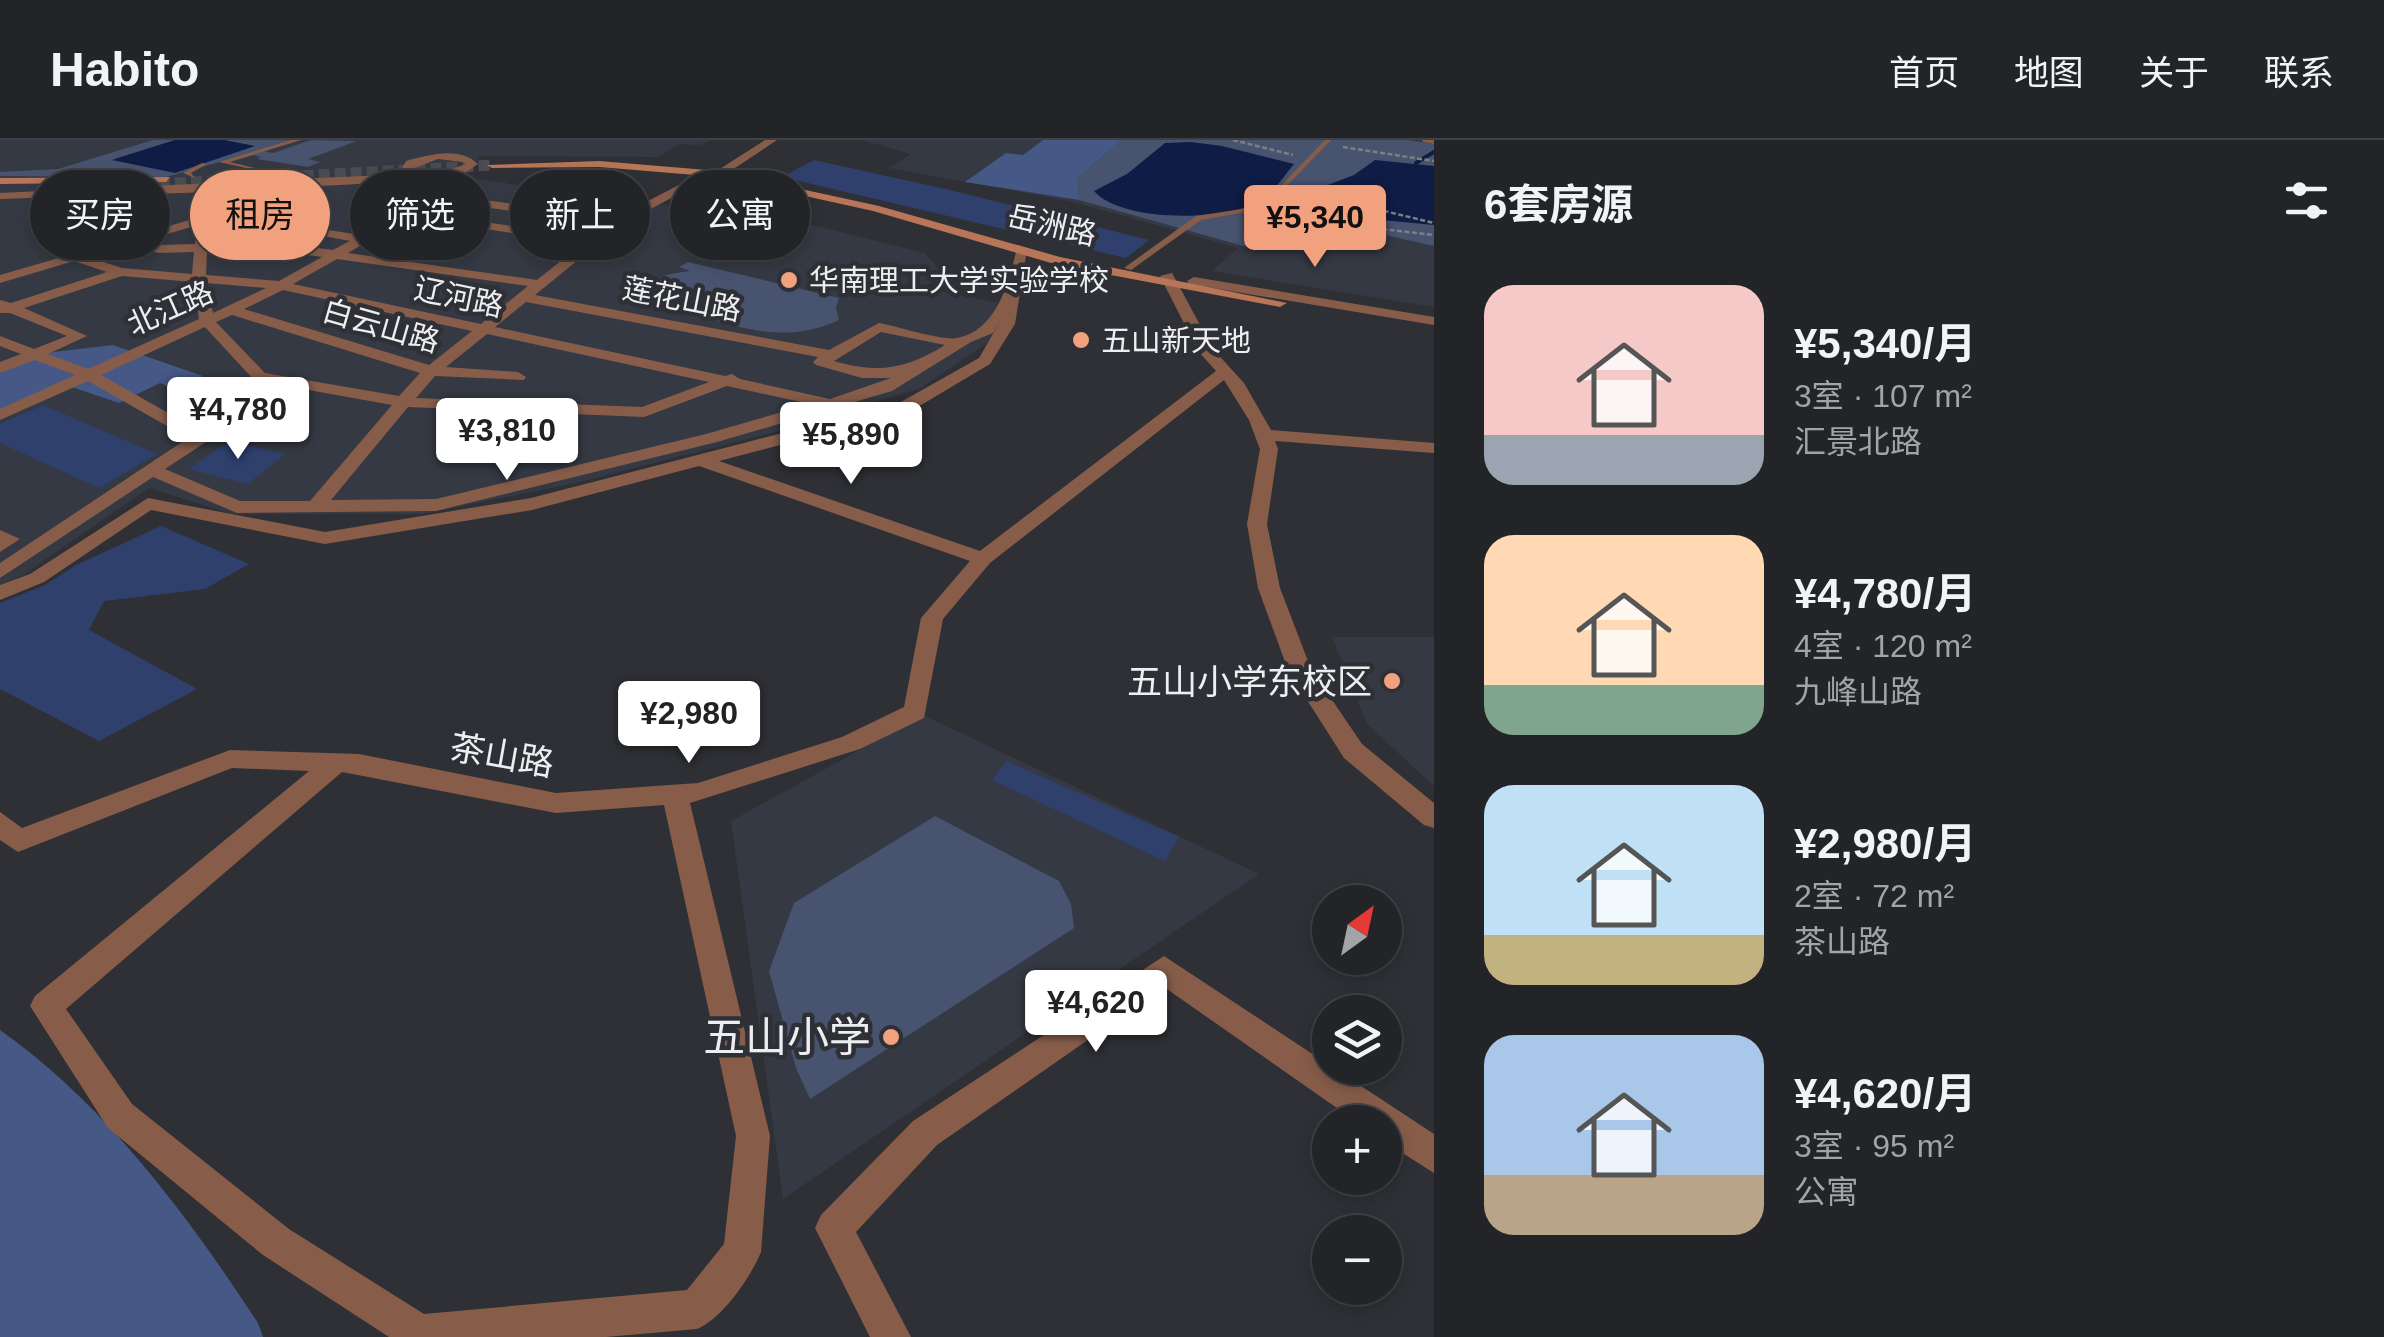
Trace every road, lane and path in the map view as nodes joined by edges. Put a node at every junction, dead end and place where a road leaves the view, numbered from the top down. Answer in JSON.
{"nodes":[{"id":1,"x":298,"y":140,"type":"edge"},
{"id":2,"x":772,"y":140,"type":"edge"},
{"id":3,"x":1232,"y":140,"type":"edge"},
{"id":4,"x":1326,"y":142,"type":"edge"},
{"id":5,"x":436,"y":146,"type":"dead end"},
{"id":6,"x":466,"y":159,"type":"junction"},
{"id":7,"x":1308,"y":160,"type":"junction"},
{"id":8,"x":1434,"y":160,"type":"edge"},
{"id":9,"x":491,"y":162,"type":"tunnel mouth"},
{"id":10,"x":204,"y":164,"type":"dead end"},
{"id":11,"x":266,"y":164,"type":"dead end"},
{"id":12,"x":253,"y":168,"type":"junction"},
{"id":13,"x":192,"y":170,"type":"edge"},
{"id":14,"x":248,"y":170,"type":"edge"},
{"id":15,"x":408,"y":170,"type":"edge"},
{"id":16,"x":467,"y":170,"type":"edge"},
{"id":17,"x":701,"y":170,"type":"edge"},
{"id":18,"x":722,"y":170,"type":"edge"},
{"id":19,"x":0,"y":184,"type":"edge"},
{"id":20,"x":30,"y":184,"type":"edge"},
{"id":21,"x":190,"y":189,"type":"tunnel mouth"},
{"id":22,"x":810,"y":189,"type":"edge"},
{"id":23,"x":810,"y":193,"type":"edge"},
{"id":24,"x":0,"y":196,"type":"edge"},
{"id":25,"x":1270,"y":200,"type":"junction"},
{"id":26,"x":1321,"y":216,"type":"junction"},
{"id":27,"x":1434,"y":223,"type":"edge"},
{"id":28,"x":1434,"y":235,"type":"edge"},
{"id":29,"x":350,"y":246,"type":"edge"},
{"id":30,"x":1022,"y":252,"type":"junction"},
{"id":31,"x":330,"y":253,"type":"edge"},
{"id":32,"x":336,"y":254,"type":"junction"},
{"id":33,"x":62,"y":260,"type":"edge"},
{"id":34,"x":82,"y":260,"type":"edge"},
{"id":35,"x":201,"y":260,"type":"edge"},
{"id":36,"x":569,"y":260,"type":"edge"},
{"id":37,"x":1128,"y":268,"type":"junction"},
{"id":38,"x":28,"y":270,"type":"junction"},
{"id":39,"x":121,"y":272,"type":"junction"},
{"id":40,"x":0,"y":278,"type":"edge"},
{"id":41,"x":200,"y":279,"type":"junction"},
{"id":42,"x":1169,"y":280,"type":"junction"},
{"id":43,"x":1194,"y":281,"type":"junction"},
{"id":44,"x":539,"y":284,"type":"junction"},
{"id":45,"x":281,"y":285,"type":"junction"},
{"id":46,"x":70,"y":289,"type":"junction"},
{"id":47,"x":1014,"y":289,"type":"junction"},
{"id":48,"x":524,"y":296,"type":"junction"},
{"id":49,"x":1280,"y":303,"type":"joint"},
{"id":50,"x":3,"y":308,"type":"edge"},
{"id":51,"x":232,"y":310,"type":"junction"},
{"id":52,"x":1434,"y":312,"type":"edge"},
{"id":53,"x":207,"y":321,"type":"junction"},
{"id":54,"x":1434,"y":321,"type":"edge"},
{"id":55,"x":481,"y":331,"type":"junction"},
{"id":56,"x":1434,"y":333,"type":"edge"},
{"id":57,"x":857,"y":340,"type":"junction"},
{"id":58,"x":960,"y":341,"type":"junction"},
{"id":59,"x":0,"y":342,"type":"edge"},
{"id":60,"x":893,"y":348,"type":"dead end"},
{"id":61,"x":911,"y":352,"type":"dead end"},
{"id":62,"x":34,"y":354,"type":"junction"},
{"id":63,"x":829,"y":356,"type":"junction"},
{"id":64,"x":929,"y":356,"type":"junction"},
{"id":65,"x":0,"y":368,"type":"edge"},
{"id":66,"x":430,"y":371,"type":"junction"},
{"id":67,"x":1226,"y":372,"type":"junction"},
{"id":68,"x":89,"y":374,"type":"junction"},
{"id":69,"x":518,"y":377,"type":"dead end"},
{"id":70,"x":732,"y":380,"type":"junction"},
{"id":71,"x":301,"y":384,"type":"junction"},
{"id":72,"x":404,"y":402,"type":"junction"},
{"id":73,"x":831,"y":404,"type":"junction"},
{"id":74,"x":0,"y":415,"type":"edge"},
{"id":75,"x":1264,"y":435,"type":"junction"},
{"id":76,"x":200,"y":438,"type":"junction"},
{"id":77,"x":1434,"y":448,"type":"edge"},
{"id":78,"x":702,"y":461,"type":"junction"},
{"id":79,"x":154,"y":471,"type":"junction"},
{"id":80,"x":316,"y":506,"type":"junction"},
{"id":81,"x":0,"y":536,"type":"edge"},
{"id":82,"x":0,"y":546,"type":"edge"},
{"id":83,"x":983,"y":559,"type":"junction"},
{"id":84,"x":0,"y":572,"type":"edge"},
{"id":85,"x":0,"y":594,"type":"edge"},
{"id":86,"x":338,"y":762,"type":"junction"},
{"id":87,"x":676,"y":794,"type":"junction"},
{"id":88,"x":1434,"y":818,"type":"edge"},
{"id":89,"x":9,"y":832,"type":"edge"},
{"id":90,"x":1434,"y":1154,"type":"edge"},
{"id":91,"x":892,"y":1337,"type":"edge"}],
"edges":[{"from":1,"to":12,"type":"lane"},
{"from":2,"to":18,"type":"street"},
{"from":3,"to":7,"type":"path"},
{"from":4,"to":7,"type":"lane"},
{"from":4,"to":8,"type":"path"},
{"from":5,"to":6,"type":"street"},
{"from":6,"to":15,"type":"street"},
{"from":6,"to":16,"type":"street","name":"北江路"},
{"from":7,"to":25,"type":"lane"},
{"from":9,"to":17,"type":"main road"},
{"from":10,"to":13,"type":"lane"},
{"from":11,"to":12,"type":"lane"},
{"from":12,"to":14,"type":"lane"},
{"from":19,"to":20,"type":"main road"},
{"from":21,"to":24,"type":"street"},
{"from":22,"to":37,"type":"main road","name":"岳洲路"},
{"from":23,"to":30,"type":"main road","name":"岳洲路"},
{"from":25,"to":26,"type":"path"},
{"from":25,"to":37,"type":"lane"},
{"from":26,"to":27,"type":"path"},
{"from":26,"to":28,"type":"path"},
{"from":29,"to":32,"type":"street","name":"北江路"},
{"from":30,"to":42,"type":"main road","name":"岳洲路"},
{"from":30,"to":47,"type":"street"},
{"from":31,"to":32,"type":"street"},
{"from":32,"to":44,"type":"street"},
{"from":32,"to":45,"type":"street","name":"北江路"},
{"from":33,"to":38,"type":"street"},
{"from":34,"to":39,"type":"street","name":"辽河路"},
{"from":35,"to":41,"type":"street"},
{"from":36,"to":44,"type":"street"},
{"from":37,"to":42,"type":"main road","name":"岳洲路"},
{"from":38,"to":40,"type":"street"},
{"from":38,"to":46,"type":"street"},
{"from":39,"to":41,"type":"street","name":"辽河路"},
{"from":39,"to":46,"type":"street"},
{"from":41,"to":45,"type":"street","name":"辽河路"},
{"from":41,"to":53,"type":"street"},
{"from":42,"to":43,"type":"main road","name":"岳洲路"},
{"from":42,"to":49,"type":"main road"},
{"from":42,"to":67,"type":"street"},
{"from":43,"to":52,"type":"street"},
{"from":43,"to":54,"type":"street"},
{"from":44,"to":48,"type":"street"},
{"from":45,"to":51,"type":"street","name":"北江路"},
{"from":45,"to":55,"type":"street","name":"辽河路"},
{"from":46,"to":50,"type":"street"},
{"from":47,"to":58,"type":"street"},
{"from":47,"to":78,"type":"street"},
{"from":48,"to":55,"type":"street"},
{"from":48,"to":63,"type":"street","name":"莲花山路"},
{"from":49,"to":56,"type":"street"},
{"from":50,"to":62,"type":"street"},
{"from":51,"to":53,"type":"street","name":"北江路"},
{"from":51,"to":66,"type":"street","name":"白云山路"},
{"from":53,"to":68,"type":"street","name":"北江路"},
{"from":53,"to":71,"type":"street"},
{"from":55,"to":66,"type":"street"},
{"from":55,"to":70,"type":"street","name":"辽河路"},
{"from":57,"to":58,"type":"street"},
{"from":57,"to":60,"type":"street"},
{"from":57,"to":63,"type":"street"},
{"from":58,"to":64,"type":"street"},
{"from":58,"to":73,"type":"street"},
{"from":59,"to":62,"type":"street"},
{"from":61,"to":64,"type":"street"},
{"from":62,"to":65,"type":"street"},
{"from":62,"to":68,"type":"street"},
{"from":63,"to":64,"type":"street","name":"莲花山路"},
{"from":66,"to":69,"type":"street","name":"白云山路"},
{"from":66,"to":72,"type":"street"},
{"from":67,"to":75,"type":"street"},
{"from":67,"to":83,"type":"street","name":"茶山路"},
{"from":68,"to":74,"type":"street","name":"北江路"},
{"from":68,"to":76,"type":"street"},
{"from":70,"to":72,"type":"street"},
{"from":70,"to":73,"type":"street","name":"辽河路"},
{"from":71,"to":72,"type":"street"},
{"from":71,"to":76,"type":"street"},
{"from":72,"to":80,"type":"street"},
{"from":73,"to":80,"type":"street"},
{"from":75,"to":77,"type":"street"},
{"from":75,"to":88,"type":"street"},
{"from":76,"to":79,"type":"street"},
{"from":78,"to":83,"type":"street"},
{"from":78,"to":85,"type":"street"},
{"from":79,"to":80,"type":"street"},
{"from":79,"to":84,"type":"street"},
{"from":81,"to":82,"type":"street"},
{"from":83,"to":87,"type":"street","name":"茶山路"},
{"from":86,"to":87,"type":"street","name":"茶山路"},
{"from":86,"to":87,"type":"street"},
{"from":86,"to":89,"type":"street","name":"茶山路"},
{"from":90,"to":91,"type":"street"}]}
